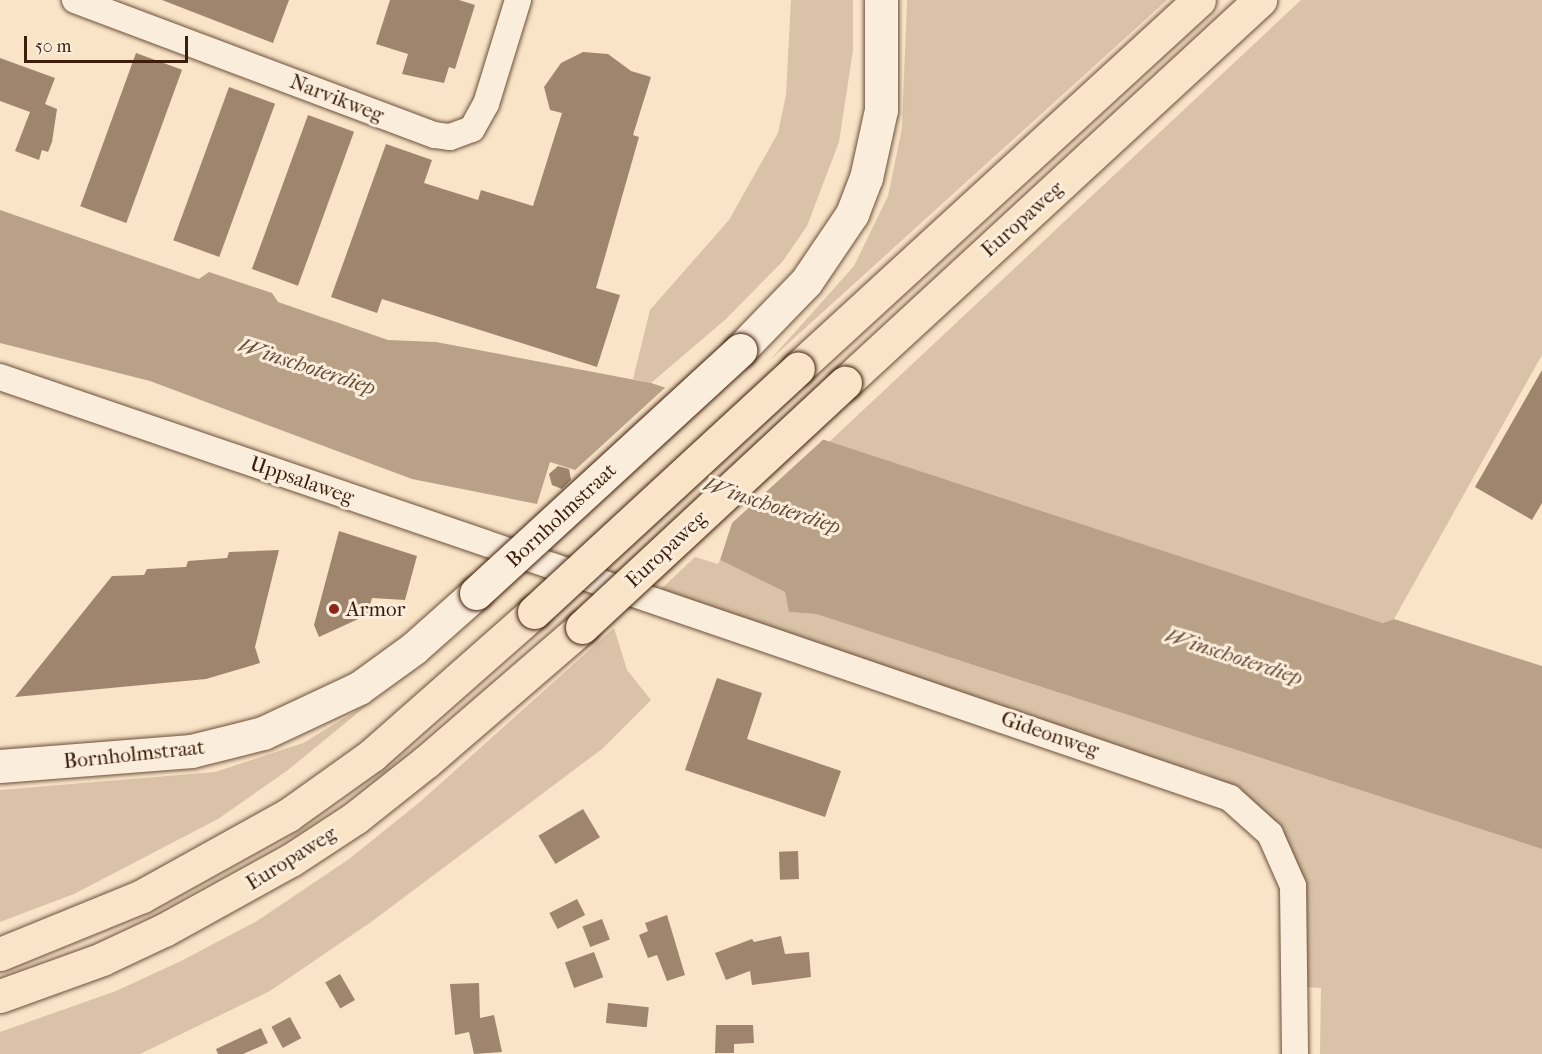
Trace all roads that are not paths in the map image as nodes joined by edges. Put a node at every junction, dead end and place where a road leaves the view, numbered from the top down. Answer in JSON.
{"nodes":[{"id":1,"x":75,"y":0,"type":"edge"},
{"id":2,"x":518,"y":0,"type":"edge"},
{"id":3,"x":881,"y":0,"type":"edge"},
{"id":4,"x":1199,"y":0,"type":"edge"},
{"id":5,"x":1260,"y":0,"type":"edge"},
{"id":6,"x":0,"y":377,"type":"edge"},
{"id":7,"x":603,"y":582,"type":"joint"},
{"id":8,"x":0,"y":766,"type":"edge"},
{"id":9,"x":0,"y":954,"type":"edge"},
{"id":10,"x":0,"y":996,"type":"edge"},
{"id":11,"x":1295,"y":1054,"type":"edge"}],
"edges":[{"from":1,"to":2,"type":"street","name":"Narvikweg"},
{"from":3,"to":8,"type":"street","name":"Bornholmstraat","bridge":true},
{"from":4,"to":9,"type":"highway","name":"Europaweg","bridge":true},
{"from":5,"to":10,"type":"highway","name":"Europaweg","bridge":true},
{"from":6,"to":7,"type":"street","name":"Uppsalaweg"},
{"from":7,"to":11,"type":"street","name":"Gideonweg"}]}
